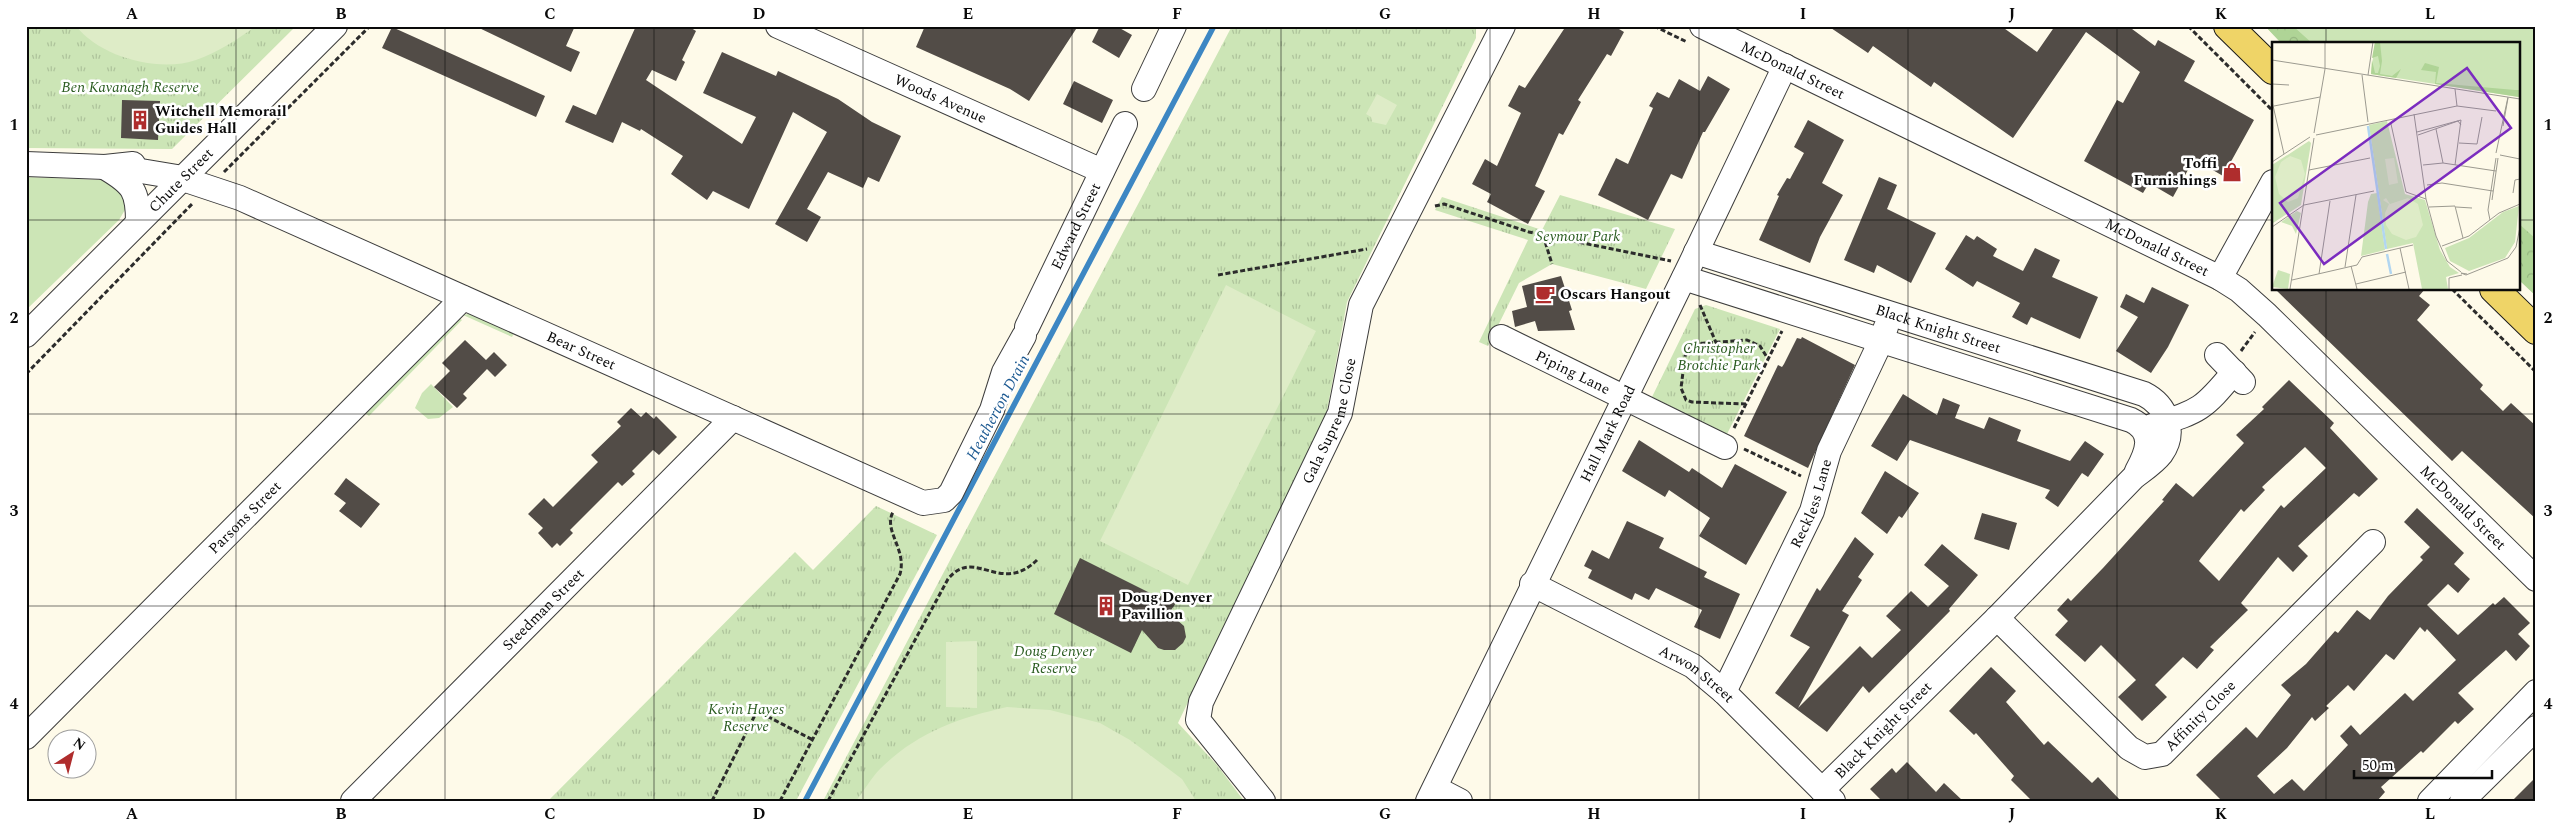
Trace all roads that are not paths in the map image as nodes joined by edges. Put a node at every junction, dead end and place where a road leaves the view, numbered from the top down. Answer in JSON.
{"nodes":[{"id":1,"x":335,"y":26,"type":"edge"},
{"id":2,"x":778,"y":26,"type":"edge"},
{"id":3,"x":1174,"y":26,"type":"edge"},
{"id":4,"x":1503,"y":26,"type":"edge"},
{"id":5,"x":2228,"y":26,"type":"edge"},
{"id":6,"x":1698,"y":36,"type":"edge"},
{"id":7,"x":1785,"y":66,"type":"junction"},
{"id":8,"x":2272,"y":69,"type":"edge"},
{"id":9,"x":1144,"y":89,"type":"dead end"},
{"id":10,"x":1125,"y":124,"type":"dead end"},
{"id":11,"x":26,"y":164,"type":"edge"},
{"id":12,"x":111,"y":167,"type":"junction"},
{"id":13,"x":1102,"y":170,"type":"junction"},
{"id":14,"x":190,"y":172,"type":"junction"},
{"id":15,"x":2272,"y":184,"type":"edge"},
{"id":16,"x":138,"y":222,"type":"junction"},
{"id":17,"x":1690,"y":265,"type":"junction"},
{"id":18,"x":2220,"y":278,"type":"junction"},
{"id":19,"x":2495,"y":290,"type":"edge"},
{"id":20,"x":463,"y":298,"type":"junction"},
{"id":21,"x":1890,"y":314,"type":"junction"},
{"id":22,"x":2533,"y":328,"type":"edge"},
{"id":23,"x":26,"y":335,"type":"edge"},
{"id":24,"x":1501,"y":337,"type":"dead end"},
{"id":25,"x":1881,"y":341,"type":"junction"},
{"id":26,"x":2217,"y":355,"type":"dead end"},
{"id":27,"x":1624,"y":398,"type":"junction"},
{"id":28,"x":733,"y":418,"type":"junction"},
{"id":29,"x":2167,"y":421,"type":"junction"},
{"id":30,"x":2144,"y":429,"type":"junction"},
{"id":31,"x":1726,"y":444,"type":"road end"},
{"id":32,"x":2134,"y":477,"type":"junction"},
{"id":33,"x":918,"y":501,"type":"joint"},
{"id":34,"x":2374,"y":542,"type":"dead end"},
{"id":35,"x":2536,"y":579,"type":"edge"},
{"id":36,"x":1532,"y":584,"type":"junction"},
{"id":37,"x":1997,"y":618,"type":"junction"},
{"id":38,"x":1724,"y":692,"type":"junction"},
{"id":39,"x":2536,"y":692,"type":"edge"},
{"id":40,"x":2536,"y":728,"type":"edge"},
{"id":41,"x":26,"y":737,"type":"edge"},
{"id":42,"x":1431,"y":794,"type":"edge"},
{"id":43,"x":1828,"y":795,"type":"edge"},
{"id":44,"x":353,"y":801,"type":"edge"},
{"id":45,"x":1263,"y":801,"type":"edge"},
{"id":46,"x":1460,"y":801,"type":"edge"},
{"id":47,"x":2430,"y":801,"type":"edge"},
{"id":48,"x":2462,"y":801,"type":"edge"}],
"edges":[{"from":1,"to":14,"type":"street","name":"Chute Street"},
{"from":2,"to":13,"type":"street","name":"Woods Avenue"},
{"from":3,"to":9,"type":"street"},
{"from":4,"to":45,"type":"street","name":"Gala Supreme Close"},
{"from":5,"to":8,"type":"main road"},
{"from":6,"to":7,"type":"street","name":"McDonald Street"},
{"from":7,"to":17,"type":"street","name":"Hall Mark Road"},
{"from":7,"to":18,"type":"street","name":"McDonald Street"},
{"from":10,"to":13,"type":"street","name":"Edward Street"},
{"from":11,"to":12,"type":"street","name":"Bear Street"},
{"from":12,"to":14,"type":"street","name":"Bear Street"},
{"from":12,"to":16,"type":"street"},
{"from":13,"to":33,"type":"street","name":"Edward Street"},
{"from":14,"to":16,"type":"street","name":"Chute Street"},
{"from":14,"to":20,"type":"street","name":"Bear Street"},
{"from":15,"to":18,"type":"street"},
{"from":16,"to":23,"type":"street","name":"Chute Street"},
{"from":17,"to":21,"type":"street","name":"Black Knight Street"},
{"from":17,"to":25,"type":"street","name":"Black Knight Street"},
{"from":17,"to":27,"type":"street","name":"Hall Mark Road"},
{"from":18,"to":35,"type":"street","name":"McDonald Street"},
{"from":19,"to":22,"type":"main road"},
{"from":20,"to":28,"type":"street","name":"Bear Street"},
{"from":20,"to":41,"type":"street","name":"Parsons Street"},
{"from":21,"to":25,"type":"street","name":"Reckless Lane"},
{"from":21,"to":29,"type":"street","name":"Black Knight Street"},
{"from":24,"to":27,"type":"street","name":"Piping Lane"},
{"from":25,"to":30,"type":"street","name":"Black Knight Street"},
{"from":25,"to":38,"type":"street","name":"Reckless Lane"},
{"from":26,"to":29,"type":"street"},
{"from":27,"to":31,"type":"street","name":"Piping Lane"},
{"from":27,"to":36,"type":"street","name":"Hall Mark Road"},
{"from":28,"to":33,"type":"street","name":"Bear Street"},
{"from":28,"to":44,"type":"street","name":"Steedman Street"},
{"from":29,"to":30,"type":"street"},
{"from":29,"to":32,"type":"street","name":"Black Knight Street"},
{"from":30,"to":32,"type":"street","name":"Black Knight Street"},
{"from":32,"to":37,"type":"street","name":"Black Knight Street"},
{"from":34,"to":37,"type":"street","name":"Affinity Close"},
{"from":36,"to":38,"type":"street","name":"Arwon Street"},
{"from":36,"to":42,"type":"street","name":"Hall Mark Road"},
{"from":37,"to":43,"type":"street","name":"Black Knight Street"},
{"from":38,"to":43,"type":"street","name":"Arwon Street"},
{"from":39,"to":47,"type":"street"},
{"from":40,"to":48,"type":"street"},
{"from":42,"to":46,"type":"street"}]}
